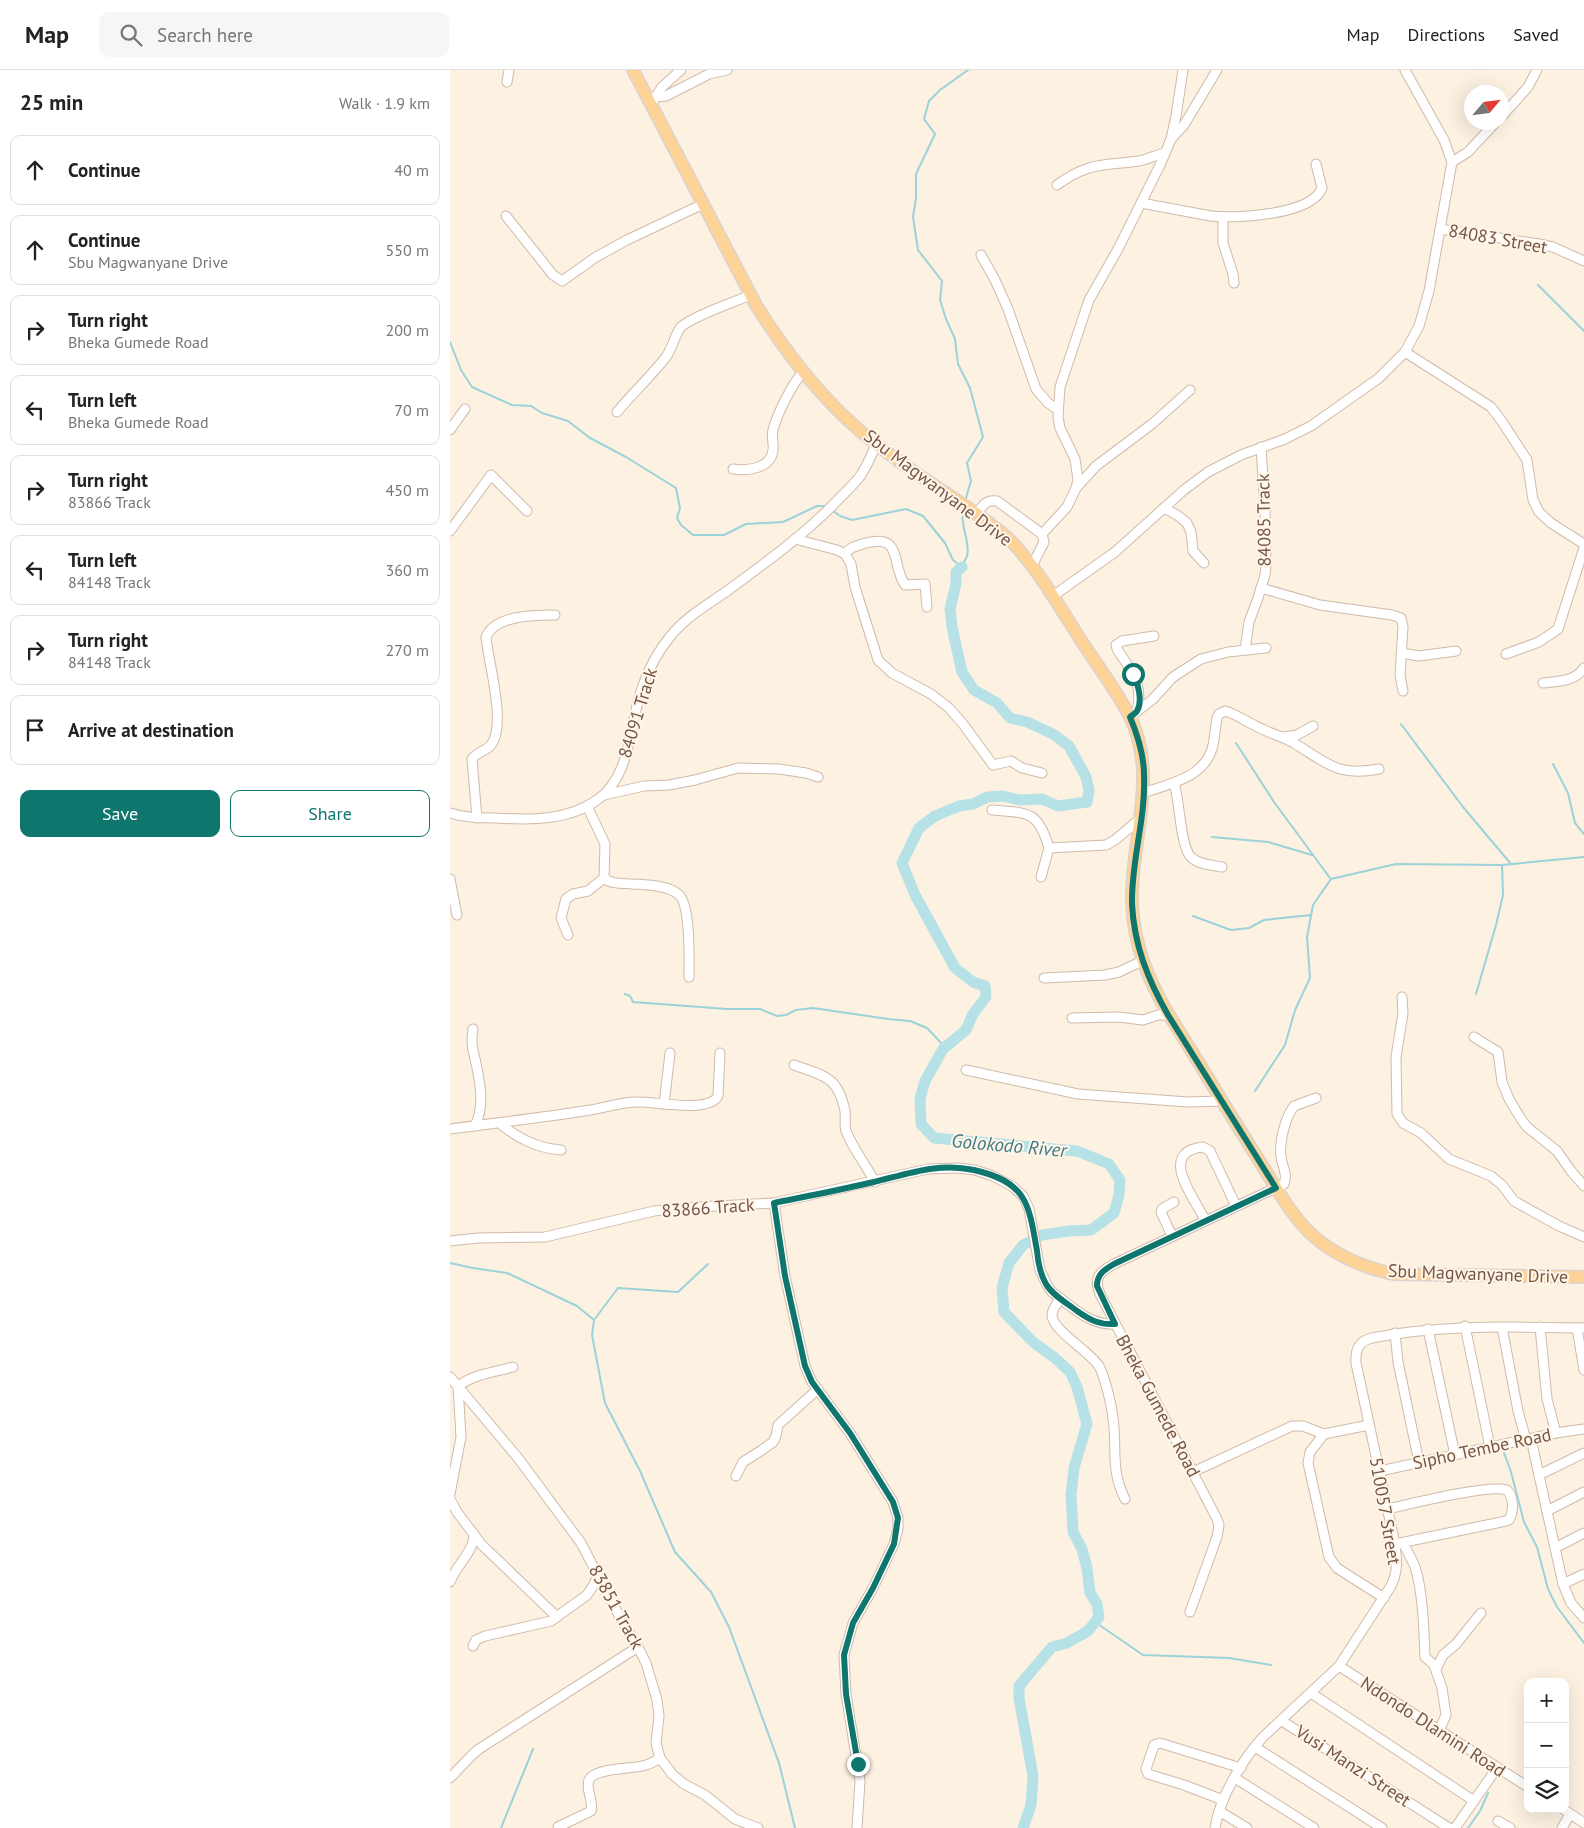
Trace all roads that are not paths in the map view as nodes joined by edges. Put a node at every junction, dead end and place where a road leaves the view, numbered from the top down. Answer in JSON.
{"nodes":[{"id":1,"x":509,"y":70,"type":"edge"},
{"id":2,"x":633,"y":70,"type":"edge"},
{"id":3,"x":681,"y":70,"type":"edge"},
{"id":4,"x":727,"y":70,"type":"edge"},
{"id":5,"x":1183,"y":70,"type":"edge"},
{"id":6,"x":1217,"y":70,"type":"edge"},
{"id":7,"x":1405,"y":70,"type":"edge"},
{"id":8,"x":1537,"y":70,"type":"edge"},
{"id":9,"x":507,"y":82,"type":"dead end"},
{"id":10,"x":653,"y":100,"type":"junction"},
{"id":11,"x":1509,"y":108,"type":"edge"},
{"id":12,"x":1489,"y":130,"type":"edge"},
{"id":13,"x":1171,"y":139,"type":"junction"},
{"id":14,"x":1165,"y":153,"type":"junction"},
{"id":15,"x":1452,"y":162,"type":"junction"},
{"id":16,"x":1316,"y":164,"type":"dead end"},
{"id":17,"x":1057,"y":185,"type":"dead end"},
{"id":18,"x":703,"y":204,"type":"junction"},
{"id":19,"x":1141,"y":204,"type":"junction"},
{"id":20,"x":506,"y":216,"type":"dead end"},
{"id":21,"x":1223,"y":218,"type":"junction"},
{"id":22,"x":1440,"y":229,"type":"junction"},
{"id":23,"x":981,"y":255,"type":"dead end"},
{"id":24,"x":1584,"y":261,"type":"edge"},
{"id":25,"x":1234,"y":283,"type":"dead end"},
{"id":26,"x":751,"y":295,"type":"junction"},
{"id":27,"x":1405,"y":352,"type":"junction"},
{"id":28,"x":803,"y":372,"type":"junction"},
{"id":29,"x":1190,"y":390,"type":"dead end"},
{"id":30,"x":1057,"y":409,"type":"junction"},
{"id":31,"x":465,"y":410,"type":"dead end"},
{"id":32,"x":617,"y":412,"type":"dead end"},
{"id":33,"x":450,"y":430,"type":"edge"},
{"id":34,"x":876,"y":444,"type":"junction"},
{"id":35,"x":1261,"y":447,"type":"junction"},
{"id":36,"x":733,"y":469,"type":"dead end"},
{"id":37,"x":1076,"y":488,"type":"junction"},
{"id":38,"x":1164,"y":508,"type":"junction"},
{"id":39,"x":527,"y":511,"type":"dead end"},
{"id":40,"x":975,"y":513,"type":"junction"},
{"id":41,"x":450,"y":531,"type":"edge"},
{"id":42,"x":1042,"y":534,"type":"junction"},
{"id":43,"x":795,"y":539,"type":"junction"},
{"id":44,"x":1584,"y":544,"type":"edge"},
{"id":45,"x":1584,"y":548,"type":"edge"},
{"id":46,"x":845,"y":554,"type":"junction"},
{"id":47,"x":1204,"y":563,"type":"dead end"},
{"id":48,"x":1032,"y":566,"type":"junction"},
{"id":49,"x":1261,"y":588,"type":"junction"},
{"id":50,"x":1053,"y":596,"type":"junction"},
{"id":51,"x":927,"y":607,"type":"dead end"},
{"id":52,"x":555,"y":615,"type":"dead end"},
{"id":53,"x":1154,"y":636,"type":"dead end"},
{"id":54,"x":1266,"y":648,"type":"dead end"},
{"id":55,"x":1244,"y":650,"type":"junction"},
{"id":56,"x":1456,"y":651,"type":"dead end"},
{"id":57,"x":1401,"y":653,"type":"junction"},
{"id":58,"x":1506,"y":654,"type":"dead end"},
{"id":59,"x":1584,"y":668,"type":"edge"},
{"id":60,"x":1543,"y":683,"type":"dead end"},
{"id":61,"x":1403,"y":691,"type":"dead end"},
{"id":62,"x":1133,"y":714,"type":"junction"},
{"id":63,"x":1313,"y":726,"type":"dead end"},
{"id":64,"x":1283,"y":738,"type":"junction"},
{"id":65,"x":1379,"y":769,"type":"dead end"},
{"id":66,"x":1042,"y":773,"type":"dead end"},
{"id":67,"x":818,"y":777,"type":"dead end"},
{"id":68,"x":1174,"y":782,"type":"junction"},
{"id":69,"x":1143,"y":793,"type":"junction"},
{"id":70,"x":604,"y":795,"type":"junction"},
{"id":71,"x":587,"y":806,"type":"junction"},
{"id":72,"x":992,"y":810,"type":"dead end"},
{"id":73,"x":450,"y":813,"type":"edge"},
{"id":74,"x":477,"y":818,"type":"junction"},
{"id":75,"x":1141,"y":818,"type":"junction"},
{"id":76,"x":1049,"y":848,"type":"junction"},
{"id":77,"x":1222,"y":867,"type":"dead end"},
{"id":78,"x":1041,"y":877,"type":"dead end"},
{"id":79,"x":604,"y":878,"type":"junction"},
{"id":80,"x":450,"y":879,"type":"edge"},
{"id":81,"x":457,"y":915,"type":"dead end"},
{"id":82,"x":568,"y":935,"type":"dead end"},
{"id":83,"x":1142,"y":962,"type":"junction"},
{"id":84,"x":689,"y":977,"type":"dead end"},
{"id":85,"x":1044,"y":978,"type":"dead end"},
{"id":86,"x":1402,"y":998,"type":"dead end"},
{"id":87,"x":1168,"y":1015,"type":"junction"},
{"id":88,"x":1072,"y":1018,"type":"dead end"},
{"id":89,"x":473,"y":1029,"type":"dead end"},
{"id":90,"x":1474,"y":1037,"type":"dead end"},
{"id":91,"x":670,"y":1053,"type":"dead end"},
{"id":92,"x":720,"y":1053,"type":"dead end"},
{"id":93,"x":794,"y":1065,"type":"dead end"},
{"id":94,"x":966,"y":1070,"type":"dead end"},
{"id":95,"x":1316,"y":1098,"type":"dead end"},
{"id":96,"x":1222,"y":1101,"type":"junction"},
{"id":97,"x":664,"y":1104,"type":"junction"},
{"id":98,"x":498,"y":1123,"type":"junction"},
{"id":99,"x":475,"y":1126,"type":"junction"},
{"id":100,"x":450,"y":1129,"type":"edge"},
{"id":101,"x":561,"y":1150,"type":"dead end"},
{"id":102,"x":875,"y":1182,"type":"junction"},
{"id":103,"x":1584,"y":1186,"type":"edge"},
{"id":104,"x":1276,"y":1188,"type":"junction"},
{"id":105,"x":1174,"y":1202,"type":"dead end"},
{"id":106,"x":774,"y":1203,"type":"junction"},
{"id":107,"x":1236,"y":1206,"type":"junction"},
{"id":108,"x":1205,"y":1220,"type":"junction"},
{"id":109,"x":1172,"y":1236,"type":"junction"},
{"id":110,"x":1584,"y":1237,"type":"edge"},
{"id":111,"x":450,"y":1241,"type":"edge"},
{"id":112,"x":1584,"y":1277,"type":"edge"},
{"id":113,"x":1060,"y":1298,"type":"junction"},
{"id":114,"x":1115,"y":1324,"type":"junction"},
{"id":115,"x":1465,"y":1326,"type":"junction"},
{"id":116,"x":1502,"y":1327,"type":"junction"},
{"id":117,"x":1540,"y":1327,"type":"junction"},
{"id":118,"x":1428,"y":1328,"type":"junction"},
{"id":119,"x":1580,"y":1328,"type":"edge"},
{"id":120,"x":1395,"y":1333,"type":"junction"},
{"id":121,"x":514,"y":1367,"type":"dead end"},
{"id":122,"x":1584,"y":1370,"type":"edge"},
{"id":123,"x":450,"y":1377,"type":"edge"},
{"id":124,"x":458,"y":1386,"type":"junction"},
{"id":125,"x":818,"y":1389,"type":"junction"},
{"id":126,"x":1369,"y":1425,"type":"junction"},
{"id":127,"x":1584,"y":1429,"type":"edge"},
{"id":128,"x":1556,"y":1433,"type":"junction"},
{"id":129,"x":1324,"y":1434,"type":"junction"},
{"id":130,"x":1529,"y":1439,"type":"junction"},
{"id":131,"x":1490,"y":1447,"type":"junction"},
{"id":132,"x":1584,"y":1453,"type":"edge"},
{"id":133,"x":1455,"y":1455,"type":"junction"},
{"id":134,"x":1419,"y":1462,"type":"junction"},
{"id":135,"x":1380,"y":1471,"type":"junction"},
{"id":136,"x":1193,"y":1472,"type":"junction"},
{"id":137,"x":1539,"y":1475,"type":"junction"},
{"id":138,"x":736,"y":1476,"type":"dead end"},
{"id":139,"x":451,"y":1490,"type":"edge"},
{"id":140,"x":1584,"y":1492,"type":"edge"},
{"id":141,"x":450,"y":1499,"type":"edge"},
{"id":142,"x":1125,"y":1499,"type":"dead end"},
{"id":143,"x":1388,"y":1509,"type":"junction"},
{"id":144,"x":1547,"y":1511,"type":"junction"},
{"id":145,"x":1584,"y":1533,"type":"edge"},
{"id":146,"x":474,"y":1534,"type":"junction"},
{"id":147,"x":1399,"y":1544,"type":"junction"},
{"id":148,"x":1555,"y":1548,"type":"junction"},
{"id":149,"x":1584,"y":1574,"type":"edge"},
{"id":150,"x":598,"y":1575,"type":"junction"},
{"id":151,"x":450,"y":1582,"type":"edge"},
{"id":152,"x":1563,"y":1584,"type":"junction"},
{"id":153,"x":1384,"y":1598,"type":"junction"},
{"id":154,"x":1190,"y":1612,"type":"dead end"},
{"id":155,"x":1481,"y":1613,"type":"dead end"},
{"id":156,"x":557,"y":1617,"type":"junction"},
{"id":157,"x":1584,"y":1618,"type":"edge"},
{"id":158,"x":473,"y":1646,"type":"dead end"},
{"id":159,"x":638,"y":1647,"type":"junction"},
{"id":160,"x":1339,"y":1666,"type":"junction"},
{"id":161,"x":1436,"y":1669,"type":"junction"},
{"id":162,"x":1311,"y":1693,"type":"junction"},
{"id":163,"x":1282,"y":1721,"type":"junction"},
{"id":164,"x":1439,"y":1731,"type":"junction"},
{"id":165,"x":1255,"y":1747,"type":"junction"},
{"id":166,"x":660,"y":1758,"type":"junction"},
{"id":167,"x":1241,"y":1768,"type":"junction"},
{"id":168,"x":1497,"y":1768,"type":"junction"},
{"id":169,"x":450,"y":1778,"type":"edge"},
{"id":170,"x":1235,"y":1778,"type":"junction"},
{"id":171,"x":1524,"y":1785,"type":"edge"},
{"id":172,"x":1223,"y":1800,"type":"junction"},
{"id":173,"x":1474,"y":1802,"type":"junction"},
{"id":174,"x":1219,"y":1811,"type":"junction"},
{"id":175,"x":1566,"y":1813,"type":"edge"},
{"id":176,"x":1568,"y":1813,"type":"edge"},
{"id":177,"x":1498,"y":1821,"type":"dead end"},
{"id":178,"x":1584,"y":1823,"type":"edge"},
{"id":179,"x":558,"y":1827,"type":"edge"},
{"id":180,"x":758,"y":1828,"type":"edge"},
{"id":181,"x":857,"y":1828,"type":"edge"},
{"id":182,"x":1215,"y":1828,"type":"edge"},
{"id":183,"x":1247,"y":1828,"type":"edge"},
{"id":184,"x":1314,"y":1828,"type":"edge"},
{"id":185,"x":1382,"y":1828,"type":"edge"},
{"id":186,"x":1455,"y":1828,"type":"edge"},
{"id":187,"x":1510,"y":1828,"type":"edge"},
{"id":188,"x":1562,"y":1828,"type":"edge"}],
"edges":[{"from":1,"to":9,"type":"street"},
{"from":2,"to":10,"type":"main road","name":"Sbu Magwanyane Drive"},
{"from":3,"to":10,"type":"street"},
{"from":4,"to":10,"type":"street"},
{"from":5,"to":13,"type":"street"},
{"from":6,"to":13,"type":"street"},
{"from":7,"to":15,"type":"street"},
{"from":8,"to":11,"type":"street"},
{"from":10,"to":18,"type":"main road","name":"Sbu Magwanyane Drive"},
{"from":12,"to":15,"type":"street"},
{"from":13,"to":14,"type":"street"},
{"from":14,"to":17,"type":"street"},
{"from":14,"to":19,"type":"street"},
{"from":15,"to":22,"type":"street"},
{"from":16,"to":21,"type":"street"},
{"from":18,"to":20,"type":"street"},
{"from":18,"to":26,"type":"main road","name":"Sbu Magwanyane Drive"},
{"from":19,"to":21,"type":"street"},
{"from":19,"to":30,"type":"street"},
{"from":21,"to":25,"type":"street"},
{"from":22,"to":24,"type":"street","name":"84083 Street"},
{"from":22,"to":27,"type":"street"},
{"from":23,"to":30,"type":"street"},
{"from":26,"to":28,"type":"main road","name":"Sbu Magwanyane Drive"},
{"from":26,"to":32,"type":"street"},
{"from":27,"to":35,"type":"street"},
{"from":27,"to":44,"type":"street"},
{"from":28,"to":34,"type":"main road","name":"Sbu Magwanyane Drive"},
{"from":28,"to":36,"type":"street"},
{"from":29,"to":37,"type":"street"},
{"from":30,"to":37,"type":"street"},
{"from":31,"to":33,"type":"street"},
{"from":34,"to":40,"type":"main road","name":"Sbu Magwanyane Drive"},
{"from":34,"to":43,"type":"street","name":"84091 Track"},
{"from":35,"to":38,"type":"street"},
{"from":35,"to":49,"type":"street","name":"84085 Track"},
{"from":37,"to":42,"type":"street"},
{"from":38,"to":47,"type":"street"},
{"from":38,"to":50,"type":"street"},
{"from":39,"to":41,"type":"street"},
{"from":40,"to":42,"type":"street"},
{"from":40,"to":48,"type":"main road","name":"Sbu Magwanyane Drive"},
{"from":42,"to":48,"type":"street"},
{"from":43,"to":46,"type":"street"},
{"from":43,"to":70,"type":"street","name":"84091 Track"},
{"from":45,"to":58,"type":"street"},
{"from":46,"to":51,"type":"street"},
{"from":46,"to":66,"type":"street"},
{"from":48,"to":50,"type":"main road","name":"Sbu Magwanyane Drive"},
{"from":49,"to":55,"type":"street","name":"84085 Track"},
{"from":49,"to":57,"type":"street"},
{"from":50,"to":62,"type":"main road","name":"Sbu Magwanyane Drive"},
{"from":52,"to":74,"type":"street"},
{"from":53,"to":62,"type":"street"},
{"from":54,"to":55,"type":"street"},
{"from":55,"to":62,"type":"street"},
{"from":56,"to":57,"type":"street"},
{"from":57,"to":61,"type":"street"},
{"from":59,"to":60,"type":"street"},
{"from":62,"to":69,"type":"main road","name":"Sbu Magwanyane Drive"},
{"from":63,"to":64,"type":"street"},
{"from":64,"to":65,"type":"street"},
{"from":64,"to":68,"type":"street"},
{"from":67,"to":70,"type":"street"},
{"from":68,"to":69,"type":"street"},
{"from":68,"to":77,"type":"street"},
{"from":69,"to":75,"type":"main road","name":"Sbu Magwanyane Drive"},
{"from":70,"to":71,"type":"street","name":"84091 Track"},
{"from":71,"to":74,"type":"street","name":"84091 Track"},
{"from":71,"to":79,"type":"street"},
{"from":72,"to":76,"type":"street"},
{"from":73,"to":74,"type":"street","name":"84091 Track"},
{"from":75,"to":76,"type":"street"},
{"from":75,"to":83,"type":"main road","name":"Sbu Magwanyane Drive"},
{"from":76,"to":78,"type":"street"},
{"from":79,"to":82,"type":"street"},
{"from":79,"to":84,"type":"street"},
{"from":80,"to":81,"type":"street"},
{"from":83,"to":85,"type":"street"},
{"from":83,"to":87,"type":"main road","name":"Sbu Magwanyane Drive"},
{"from":86,"to":110,"type":"street"},
{"from":87,"to":88,"type":"street"},
{"from":87,"to":96,"type":"main road","name":"Sbu Magwanyane Drive"},
{"from":89,"to":99,"type":"street"},
{"from":90,"to":103,"type":"street"},
{"from":91,"to":97,"type":"street"},
{"from":92,"to":97,"type":"street"},
{"from":93,"to":102,"type":"street"},
{"from":94,"to":96,"type":"street"},
{"from":95,"to":104,"type":"street"},
{"from":96,"to":104,"type":"main road","name":"Sbu Magwanyane Drive"},
{"from":97,"to":98,"type":"street"},
{"from":98,"to":99,"type":"street"},
{"from":98,"to":101,"type":"street"},
{"from":99,"to":100,"type":"street"},
{"from":102,"to":106,"type":"street","name":"83866 Track"},
{"from":102,"to":113,"type":"street","name":"83866 Track"},
{"from":104,"to":107,"type":"street","name":"Bheka Gumede Road"},
{"from":104,"to":112,"type":"main road","name":"Sbu Magwanyane Drive"},
{"from":105,"to":109,"type":"street"},
{"from":106,"to":111,"type":"street","name":"83866 Track"},
{"from":106,"to":125,"type":"street"},
{"from":107,"to":108,"type":"street","name":"Bheka Gumede Road"},
{"from":107,"to":108,"type":"street"},
{"from":108,"to":109,"type":"street","name":"Bheka Gumede Road"},
{"from":109,"to":114,"type":"street","name":"Bheka Gumede Road"},
{"from":113,"to":114,"type":"street","name":"83866 Track"},
{"from":113,"to":142,"type":"street"},
{"from":114,"to":136,"type":"street","name":"Bheka Gumede Road"},
{"from":115,"to":116,"type":"street"},
{"from":115,"to":118,"type":"street"},
{"from":115,"to":131,"type":"street"},
{"from":116,"to":117,"type":"street"},
{"from":116,"to":130,"type":"street"},
{"from":117,"to":119,"type":"street"},
{"from":117,"to":128,"type":"street"},
{"from":118,"to":120,"type":"street"},
{"from":118,"to":133,"type":"street"},
{"from":119,"to":122,"type":"street"},
{"from":120,"to":126,"type":"street","name":"510057 Street"},
{"from":120,"to":134,"type":"street"},
{"from":121,"to":124,"type":"street"},
{"from":123,"to":124,"type":"street","name":"83851 Track"},
{"from":124,"to":139,"type":"street"},
{"from":124,"to":150,"type":"street","name":"83851 Track"},
{"from":125,"to":138,"type":"street"},
{"from":125,"to":181,"type":"street"},
{"from":126,"to":129,"type":"street"},
{"from":126,"to":135,"type":"street","name":"510057 Street"},
{"from":127,"to":128,"type":"street","name":"Sipho Tembe Road"},
{"from":128,"to":130,"type":"street","name":"Sipho Tembe Road"},
{"from":129,"to":136,"type":"street"},
{"from":129,"to":153,"type":"street"},
{"from":130,"to":131,"type":"street","name":"Sipho Tembe Road"},
{"from":130,"to":137,"type":"street"},
{"from":131,"to":133,"type":"street","name":"Sipho Tembe Road"},
{"from":132,"to":137,"type":"street"},
{"from":133,"to":134,"type":"street","name":"Sipho Tembe Road"},
{"from":134,"to":135,"type":"street","name":"Sipho Tembe Road"},
{"from":135,"to":143,"type":"street","name":"510057 Street"},
{"from":136,"to":154,"type":"street","name":"Bheka Gumede Road"},
{"from":137,"to":144,"type":"street"},
{"from":140,"to":144,"type":"street"},
{"from":141,"to":146,"type":"street"},
{"from":143,"to":147,"type":"street","name":"510057 Street"},
{"from":143,"to":147,"type":"street"},
{"from":144,"to":148,"type":"street"},
{"from":145,"to":148,"type":"street"},
{"from":146,"to":151,"type":"street"},
{"from":146,"to":156,"type":"street"},
{"from":147,"to":153,"type":"street","name":"510057 Street"},
{"from":147,"to":161,"type":"street"},
{"from":148,"to":152,"type":"street"},
{"from":149,"to":152,"type":"street"},
{"from":150,"to":156,"type":"street"},
{"from":150,"to":159,"type":"street","name":"83851 Track"},
{"from":152,"to":157,"type":"street"},
{"from":153,"to":160,"type":"street","name":"510057 Street"},
{"from":155,"to":161,"type":"street"},
{"from":156,"to":158,"type":"street"},
{"from":159,"to":166,"type":"street","name":"83851 Track"},
{"from":159,"to":169,"type":"street"},
{"from":160,"to":162,"type":"street","name":"510057 Street"},
{"from":160,"to":164,"type":"street","name":"Ndondo Dlamini Road"},
{"from":161,"to":164,"type":"street"},
{"from":162,"to":163,"type":"street","name":"510057 Street"},
{"from":162,"to":173,"type":"street"},
{"from":163,"to":165,"type":"street","name":"510057 Street"},
{"from":163,"to":186,"type":"street","name":"Vusi Manzi Street"},
{"from":164,"to":168,"type":"street","name":"Ndondo Dlamini Road"},
{"from":165,"to":167,"type":"street","name":"510057 Street"},
{"from":165,"to":185,"type":"street"},
{"from":166,"to":179,"type":"street"},
{"from":166,"to":180,"type":"street"},
{"from":167,"to":170,"type":"street","name":"510057 Street"},
{"from":167,"to":172,"type":"street"},
{"from":168,"to":171,"type":"street","name":"Ndondo Dlamini Road"},
{"from":168,"to":173,"type":"street"},
{"from":170,"to":172,"type":"street","name":"510057 Street"},
{"from":170,"to":184,"type":"street"},
{"from":172,"to":174,"type":"street","name":"510057 Street"},
{"from":173,"to":186,"type":"street"},
{"from":174,"to":182,"type":"street","name":"510057 Street"},
{"from":174,"to":183,"type":"street"},
{"from":175,"to":188,"type":"street"},
{"from":176,"to":178,"type":"street"},
{"from":177,"to":187,"type":"street"}]}
